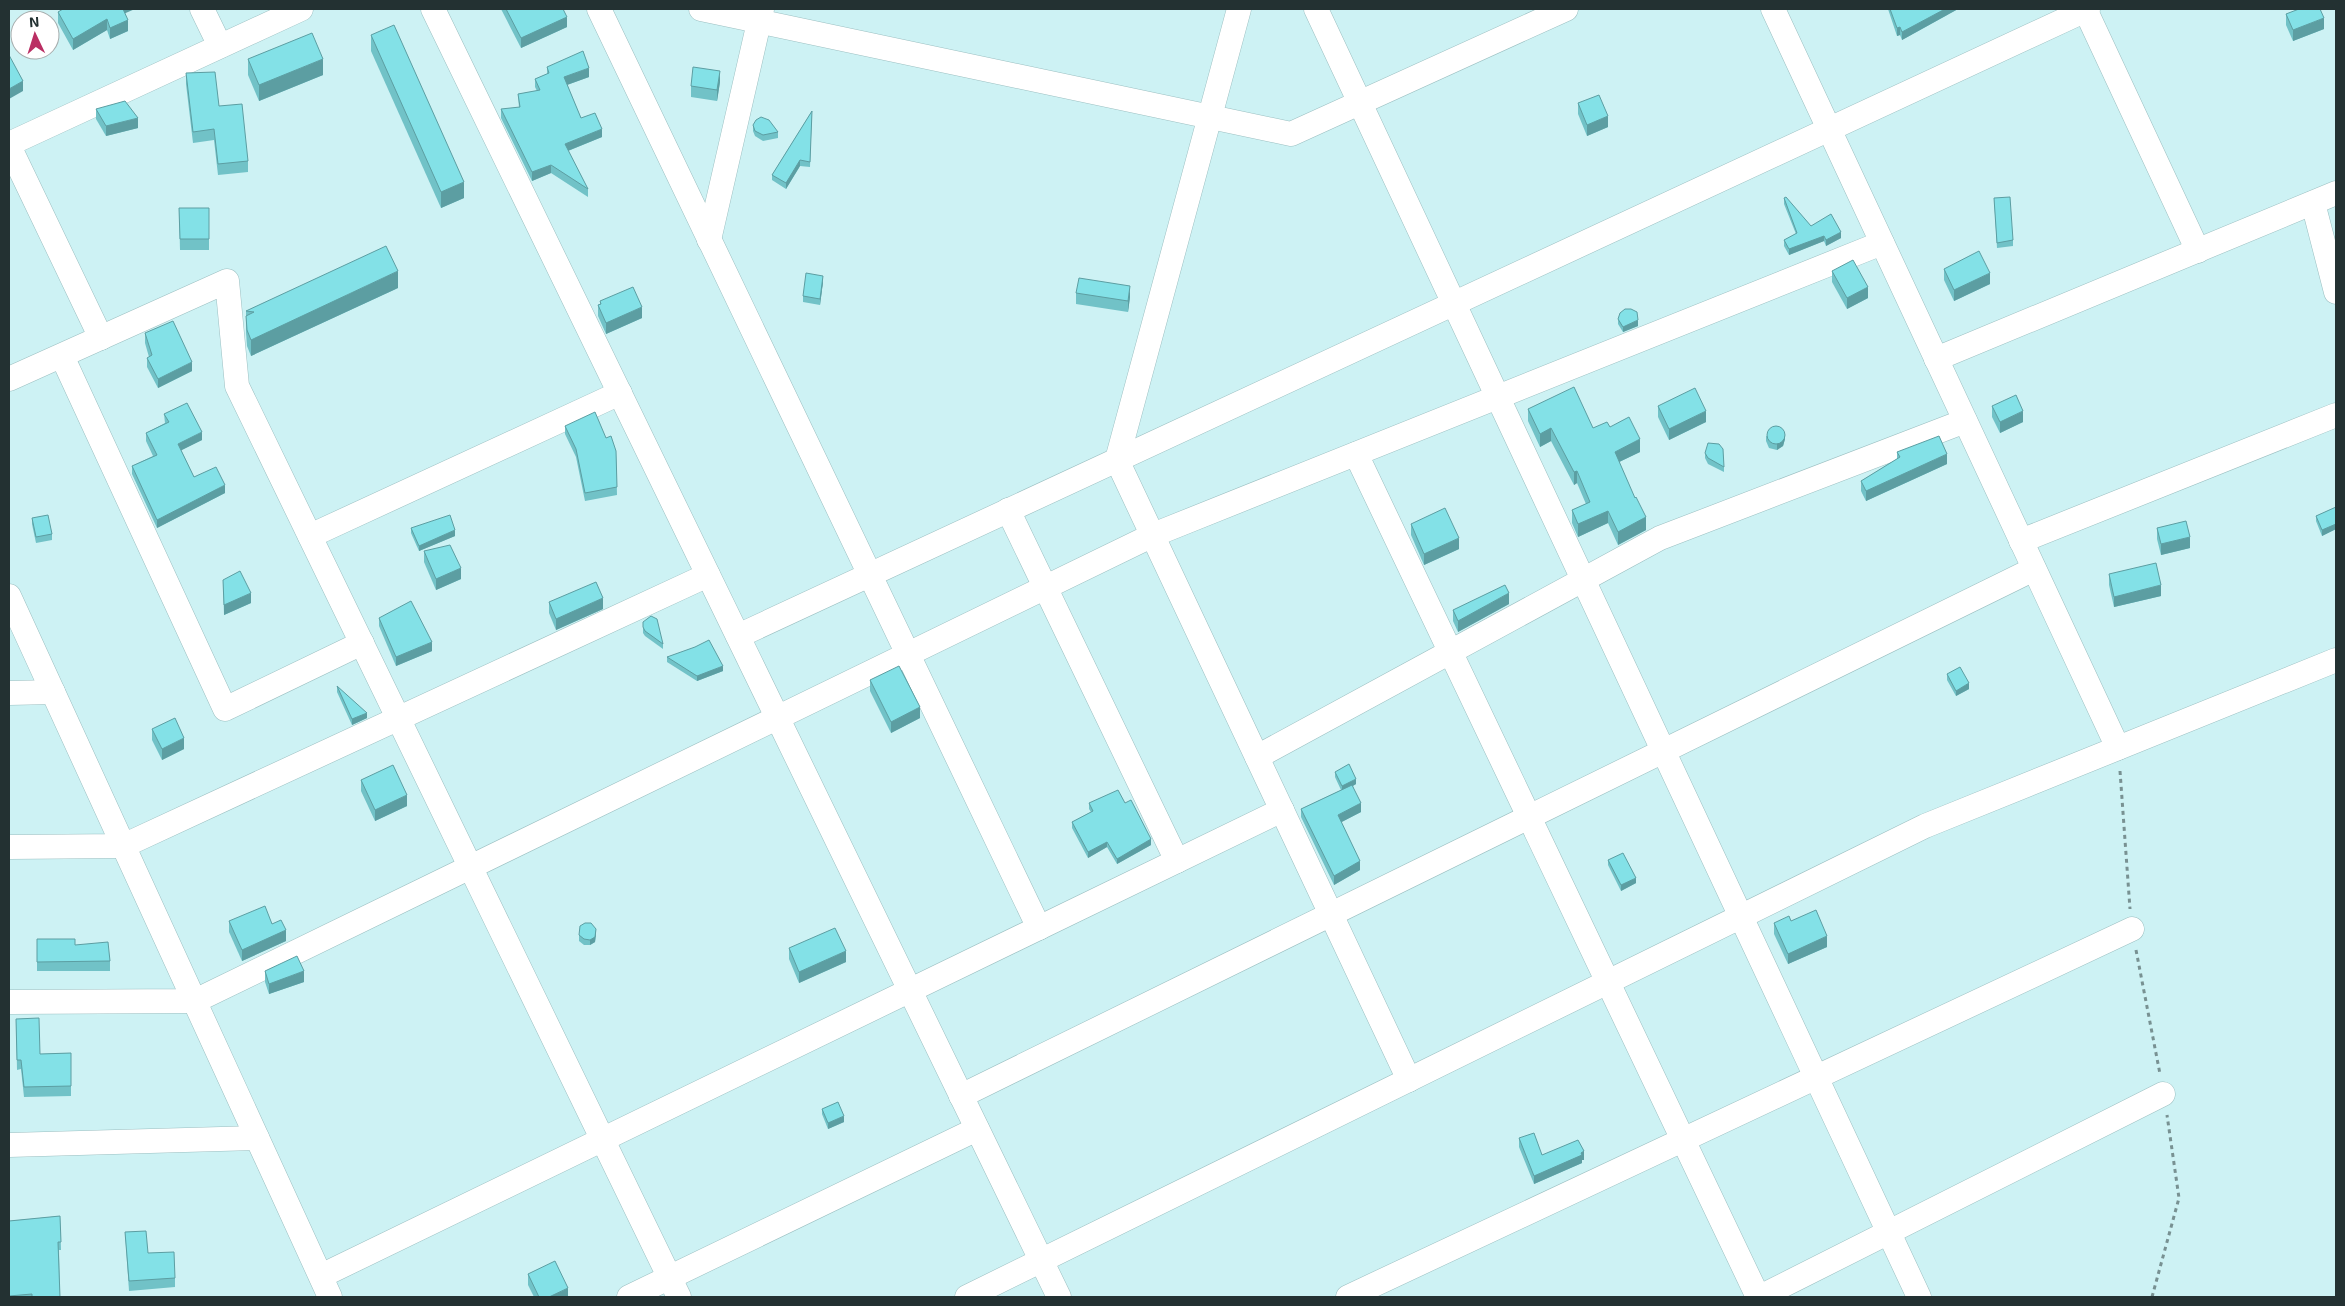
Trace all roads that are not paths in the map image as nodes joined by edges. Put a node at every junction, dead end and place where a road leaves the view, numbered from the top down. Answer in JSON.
{"nodes":[{"id":1,"x":202,"y":9,"type":"edge"},
{"id":2,"x":301,"y":9,"type":"edge"},
{"id":3,"x":432,"y":9,"type":"edge"},
{"id":4,"x":599,"y":9,"type":"edge"},
{"id":5,"x":701,"y":9,"type":"edge"},
{"id":6,"x":1239,"y":9,"type":"edge"},
{"id":7,"x":1316,"y":9,"type":"edge"},
{"id":8,"x":1566,"y":9,"type":"edge"},
{"id":9,"x":1773,"y":9,"type":"edge"},
{"id":10,"x":2086,"y":9,"type":"edge"},
{"id":11,"x":761,"y":15,"type":"edge"},
{"id":12,"x":220,"y":46,"type":"junction"},
{"id":13,"x":1360,"y":103,"type":"junction"},
{"id":14,"x":1210,"y":117,"type":"junction"},
{"id":15,"x":1829,"y":129,"type":"junction"},
{"id":16,"x":9,"y":145,"type":"edge"},
{"id":17,"x":2336,"y":193,"type":"edge"},
{"id":18,"x":2313,"y":203,"type":"junction"},
{"id":19,"x":709,"y":240,"type":"junction"},
{"id":20,"x":1882,"y":243,"type":"junction"},
{"id":21,"x":2198,"y":251,"type":"junction"},
{"id":22,"x":2336,"y":292,"type":"edge"},
{"id":23,"x":1454,"y":303,"type":"junction"},
{"id":24,"x":101,"y":338,"type":"junction"},
{"id":25,"x":62,"y":356,"type":"junction"},
{"id":26,"x":1936,"y":359,"type":"junction"},
{"id":27,"x":9,"y":379,"type":"edge"},
{"id":28,"x":620,"y":393,"type":"junction"},
{"id":29,"x":1498,"y":397,"type":"junction"},
{"id":30,"x":2336,"y":415,"type":"edge"},
{"id":31,"x":1965,"y":421,"type":"junction"},
{"id":32,"x":1356,"y":454,"type":"junction"},
{"id":33,"x":1117,"y":460,"type":"junction"},
{"id":34,"x":1008,"y":510,"type":"junction"},
{"id":35,"x":1153,"y":535,"type":"junction"},
{"id":36,"x":310,"y":536,"type":"junction"},
{"id":37,"x":2021,"y":541,"type":"junction"},
{"id":38,"x":2034,"y":569,"type":"junction"},
{"id":39,"x":708,"y":575,"type":"junction"},
{"id":40,"x":870,"y":575,"type":"junction"},
{"id":41,"x":1583,"y":580,"type":"junction"},
{"id":42,"x":1046,"y":587,"type":"junction"},
{"id":43,"x":9,"y":596,"type":"edge"},
{"id":44,"x":738,"y":636,"type":"junction"},
{"id":45,"x":362,"y":643,"type":"junction"},
{"id":46,"x":1450,"y":652,"type":"junction"},
{"id":47,"x":908,"y":654,"type":"junction"},
{"id":48,"x":2336,"y":660,"type":"edge"},
{"id":49,"x":53,"y":692,"type":"junction"},
{"id":50,"x":9,"y":693,"type":"edge"},
{"id":51,"x":398,"y":718,"type":"junction"},
{"id":52,"x":777,"y":718,"type":"junction"},
{"id":53,"x":2118,"y":748,"type":"junction"},
{"id":54,"x":1664,"y":751,"type":"junction"},
{"id":55,"x":1257,"y":757,"type":"junction"},
{"id":56,"x":1282,"y":810,"type":"junction"},
{"id":57,"x":1529,"y":817,"type":"junction"},
{"id":58,"x":123,"y":846,"type":"junction"},
{"id":59,"x":9,"y":847,"type":"edge"},
{"id":60,"x":1177,"y":860,"type":"junction"},
{"id":61,"x":470,"y":867,"type":"junction"},
{"id":62,"x":1331,"y":914,"type":"junction"},
{"id":63,"x":1741,"y":916,"type":"junction"},
{"id":64,"x":1039,"y":928,"type":"junction"},
{"id":65,"x":2132,"y":929,"type":"road end"},
{"id":66,"x":1608,"y":982,"type":"junction"},
{"id":67,"x":910,"y":990,"type":"junction"},
{"id":68,"x":194,"y":1001,"type":"junction"},
{"id":69,"x":9,"y":1002,"type":"edge"},
{"id":70,"x":1816,"y":1077,"type":"junction"},
{"id":71,"x":1409,"y":1080,"type":"junction"},
{"id":72,"x":2163,"y":1094,"type":"road end"},
{"id":73,"x":961,"y":1096,"type":"junction"},
{"id":74,"x":977,"y":1128,"type":"junction"},
{"id":75,"x":258,"y":1138,"type":"junction"},
{"id":76,"x":602,"y":1140,"type":"junction"},
{"id":77,"x":1683,"y":1140,"type":"junction"},
{"id":78,"x":9,"y":1145,"type":"edge"},
{"id":79,"x":1889,"y":1232,"type":"junction"},
{"id":80,"x":1041,"y":1261,"type":"junction"},
{"id":81,"x":326,"y":1287,"type":"edge"},
{"id":82,"x":674,"y":1288,"type":"edge"},
{"id":83,"x":629,"y":1297,"type":"edge"},
{"id":84,"x":967,"y":1297,"type":"edge"},
{"id":85,"x":1059,"y":1297,"type":"edge"},
{"id":86,"x":1348,"y":1297,"type":"edge"},
{"id":87,"x":1759,"y":1297,"type":"edge"},
{"id":88,"x":1919,"y":1297,"type":"edge"}],
"edges":[{"from":1,"to":12,"type":"street"},
{"from":2,"to":12,"type":"street"},
{"from":3,"to":28,"type":"street"},
{"from":4,"to":19,"type":"street"},
{"from":5,"to":11,"type":"street"},
{"from":6,"to":14,"type":"street"},
{"from":7,"to":13,"type":"street"},
{"from":8,"to":13,"type":"street"},
{"from":9,"to":15,"type":"street"},
{"from":10,"to":15,"type":"street"},
{"from":10,"to":21,"type":"street"},
{"from":11,"to":14,"type":"street"},
{"from":11,"to":19,"type":"street"},
{"from":12,"to":16,"type":"street"},
{"from":13,"to":14,"type":"street"},
{"from":13,"to":23,"type":"street"},
{"from":14,"to":33,"type":"street"},
{"from":15,"to":20,"type":"street"},
{"from":15,"to":23,"type":"street"},
{"from":16,"to":24,"type":"street"},
{"from":17,"to":18,"type":"street"},
{"from":18,"to":21,"type":"street"},
{"from":18,"to":22,"type":"street"},
{"from":19,"to":40,"type":"street"},
{"from":20,"to":26,"type":"street"},
{"from":20,"to":29,"type":"street"},
{"from":21,"to":26,"type":"street"},
{"from":23,"to":29,"type":"street"},
{"from":23,"to":33,"type":"street"},
{"from":24,"to":25,"type":"street"},
{"from":24,"to":36,"type":"street"},
{"from":25,"to":27,"type":"street"},
{"from":25,"to":45,"type":"street"},
{"from":26,"to":31,"type":"street"},
{"from":28,"to":36,"type":"street"},
{"from":28,"to":39,"type":"street"},
{"from":29,"to":32,"type":"street"},
{"from":29,"to":41,"type":"street"},
{"from":30,"to":37,"type":"street"},
{"from":31,"to":37,"type":"street"},
{"from":31,"to":41,"type":"street"},
{"from":32,"to":35,"type":"street"},
{"from":32,"to":46,"type":"street"},
{"from":33,"to":34,"type":"street"},
{"from":33,"to":35,"type":"street"},
{"from":34,"to":40,"type":"street"},
{"from":34,"to":42,"type":"street"},
{"from":35,"to":42,"type":"street"},
{"from":35,"to":55,"type":"street"},
{"from":36,"to":45,"type":"street"},
{"from":37,"to":38,"type":"street"},
{"from":38,"to":53,"type":"street"},
{"from":38,"to":54,"type":"street"},
{"from":39,"to":44,"type":"street"},
{"from":39,"to":51,"type":"street"},
{"from":40,"to":44,"type":"street"},
{"from":40,"to":47,"type":"street"},
{"from":41,"to":46,"type":"street"},
{"from":41,"to":54,"type":"street"},
{"from":42,"to":47,"type":"street"},
{"from":42,"to":60,"type":"street"},
{"from":43,"to":49,"type":"street"},
{"from":44,"to":52,"type":"street"},
{"from":45,"to":51,"type":"street"},
{"from":46,"to":55,"type":"street"},
{"from":46,"to":57,"type":"street"},
{"from":47,"to":52,"type":"street"},
{"from":47,"to":64,"type":"street"},
{"from":48,"to":53,"type":"street"},
{"from":49,"to":50,"type":"street"},
{"from":49,"to":58,"type":"street"},
{"from":51,"to":58,"type":"street"},
{"from":51,"to":61,"type":"street"},
{"from":52,"to":61,"type":"street"},
{"from":52,"to":67,"type":"street"},
{"from":53,"to":63,"type":"street"},
{"from":54,"to":57,"type":"street"},
{"from":54,"to":63,"type":"street"},
{"from":55,"to":56,"type":"street"},
{"from":56,"to":60,"type":"street"},
{"from":56,"to":62,"type":"street"},
{"from":57,"to":62,"type":"street"},
{"from":57,"to":66,"type":"street"},
{"from":58,"to":59,"type":"street"},
{"from":58,"to":68,"type":"street"},
{"from":60,"to":64,"type":"street"},
{"from":61,"to":68,"type":"street"},
{"from":61,"to":76,"type":"street"},
{"from":62,"to":71,"type":"street"},
{"from":62,"to":73,"type":"street"},
{"from":63,"to":66,"type":"street"},
{"from":63,"to":70,"type":"street"},
{"from":64,"to":67,"type":"street"},
{"from":65,"to":70,"type":"street"},
{"from":66,"to":71,"type":"street"},
{"from":66,"to":77,"type":"street"},
{"from":67,"to":73,"type":"street"},
{"from":67,"to":76,"type":"street"},
{"from":68,"to":69,"type":"street"},
{"from":68,"to":75,"type":"street"},
{"from":70,"to":77,"type":"street"},
{"from":70,"to":79,"type":"street"},
{"from":71,"to":80,"type":"street"},
{"from":72,"to":79,"type":"street"},
{"from":73,"to":74,"type":"street"},
{"from":74,"to":80,"type":"street"},
{"from":74,"to":82,"type":"street"},
{"from":75,"to":78,"type":"street"},
{"from":75,"to":81,"type":"street"},
{"from":76,"to":81,"type":"street"},
{"from":76,"to":82,"type":"street"},
{"from":77,"to":86,"type":"street"},
{"from":77,"to":87,"type":"street"},
{"from":79,"to":87,"type":"street"},
{"from":79,"to":88,"type":"street"},
{"from":80,"to":84,"type":"street"},
{"from":80,"to":85,"type":"street"},
{"from":82,"to":83,"type":"street"}]}
